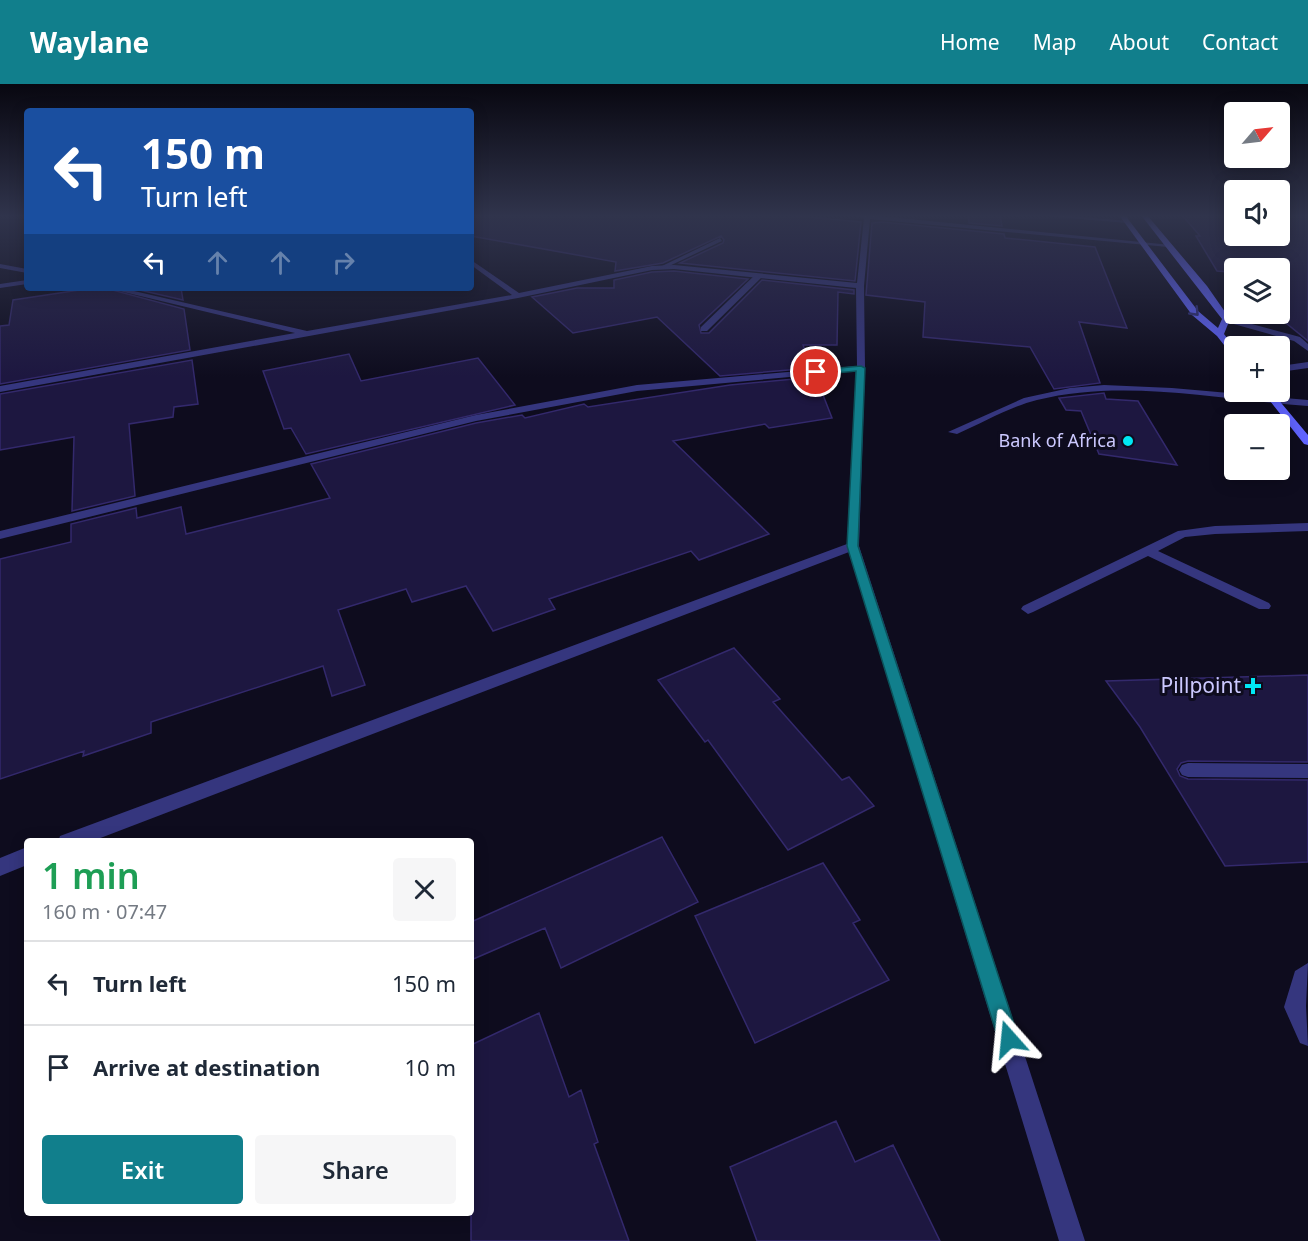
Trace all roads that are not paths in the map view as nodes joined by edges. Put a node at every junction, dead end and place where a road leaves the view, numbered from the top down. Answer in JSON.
{"nodes":[{"id":1,"x":481,"y":269,"type":"edge"},
{"id":2,"x":653,"y":269,"type":"edge"},
{"id":3,"x":684,"y":269,"type":"edge"},
{"id":4,"x":860,"y":269,"type":"edge"},
{"id":5,"x":1163,"y":269,"type":"edge"},
{"id":6,"x":1188,"y":269,"type":"edge"},
{"id":7,"x":759,"y":276,"type":"junction"},
{"id":8,"x":24,"y":282,"type":"edge"},
{"id":9,"x":0,"y":286,"type":"edge"},
{"id":10,"x":860,"y":286,"type":"junction"},
{"id":11,"x":124,"y":291,"type":"edge"},
{"id":12,"x":518,"y":296,"type":"junction"},
{"id":13,"x":1224,"y":316,"type":"edge"},
{"id":14,"x":1224,"y":324,"type":"edge"},
{"id":15,"x":1244,"y":324,"type":"edge"},
{"id":16,"x":704,"y":329,"type":"dead end"},
{"id":17,"x":1220,"y":334,"type":"junction"},
{"id":18,"x":312,"y":335,"type":"junction"},
{"id":19,"x":1224,"y":339,"type":"edge"},
{"id":20,"x":1308,"y":348,"type":"edge"},
{"id":21,"x":1308,"y":365,"type":"edge"},
{"id":22,"x":861,"y":368,"type":"junction"},
{"id":23,"x":1290,"y":368,"type":"edge"},
{"id":24,"x":0,"y":390,"type":"edge"},
{"id":25,"x":1224,"y":397,"type":"edge"},
{"id":26,"x":1276,"y":402,"type":"joint"},
{"id":27,"x":1308,"y":403,"type":"edge"},
{"id":28,"x":953,"y":432,"type":"dead end"},
{"id":29,"x":1308,"y":442,"type":"edge"},
{"id":30,"x":1308,"y":527,"type":"edge"},
{"id":31,"x":0,"y":535,"type":"edge"},
{"id":32,"x":853,"y":546,"type":"junction"},
{"id":33,"x":1148,"y":550,"type":"junction"},
{"id":34,"x":1264,"y":606,"type":"dead end"},
{"id":35,"x":1028,"y":609,"type":"dead end"},
{"id":36,"x":1188,"y":770,"type":"dead end"},
{"id":37,"x":1308,"y":771,"type":"edge"},
{"id":38,"x":78,"y":838,"type":"edge"},
{"id":39,"x":24,"y":857,"type":"edge"},
{"id":40,"x":0,"y":867,"type":"edge"},
{"id":41,"x":1308,"y":974,"type":"edge"},
{"id":42,"x":1308,"y":1035,"type":"edge"},
{"id":43,"x":1072,"y":1241,"type":"edge"}],
"edges":[{"from":1,"to":12,"type":"street"},
{"from":2,"to":12,"type":"street"},
{"from":3,"to":7,"type":"street"},
{"from":4,"to":10,"type":"street"},
{"from":5,"to":17,"type":"main road","one_way":true},
{"from":6,"to":13,"type":"main road"},
{"from":7,"to":10,"type":"street"},
{"from":7,"to":16,"type":"street"},
{"from":8,"to":9,"type":"street"},
{"from":10,"to":22,"type":"street"},
{"from":11,"to":18,"type":"street"},
{"from":12,"to":18,"type":"street"},
{"from":14,"to":17,"type":"main road"},
{"from":15,"to":20,"type":"street"},
{"from":17,"to":19,"type":"main road"},
{"from":18,"to":24,"type":"street"},
{"from":21,"to":23,"type":"street"},
{"from":22,"to":31,"type":"street"},
{"from":22,"to":32,"type":"street"},
{"from":25,"to":28,"type":"street"},
{"from":26,"to":27,"type":"street"},
{"from":26,"to":29,"type":"main road"},
{"from":30,"to":33,"type":"street"},
{"from":32,"to":38,"type":"street"},
{"from":32,"to":43,"type":"street"},
{"from":33,"to":34,"type":"street"},
{"from":33,"to":35,"type":"street"},
{"from":36,"to":37,"type":"street"},
{"from":39,"to":40,"type":"street"},
{"from":41,"to":42,"type":"street"}]}
